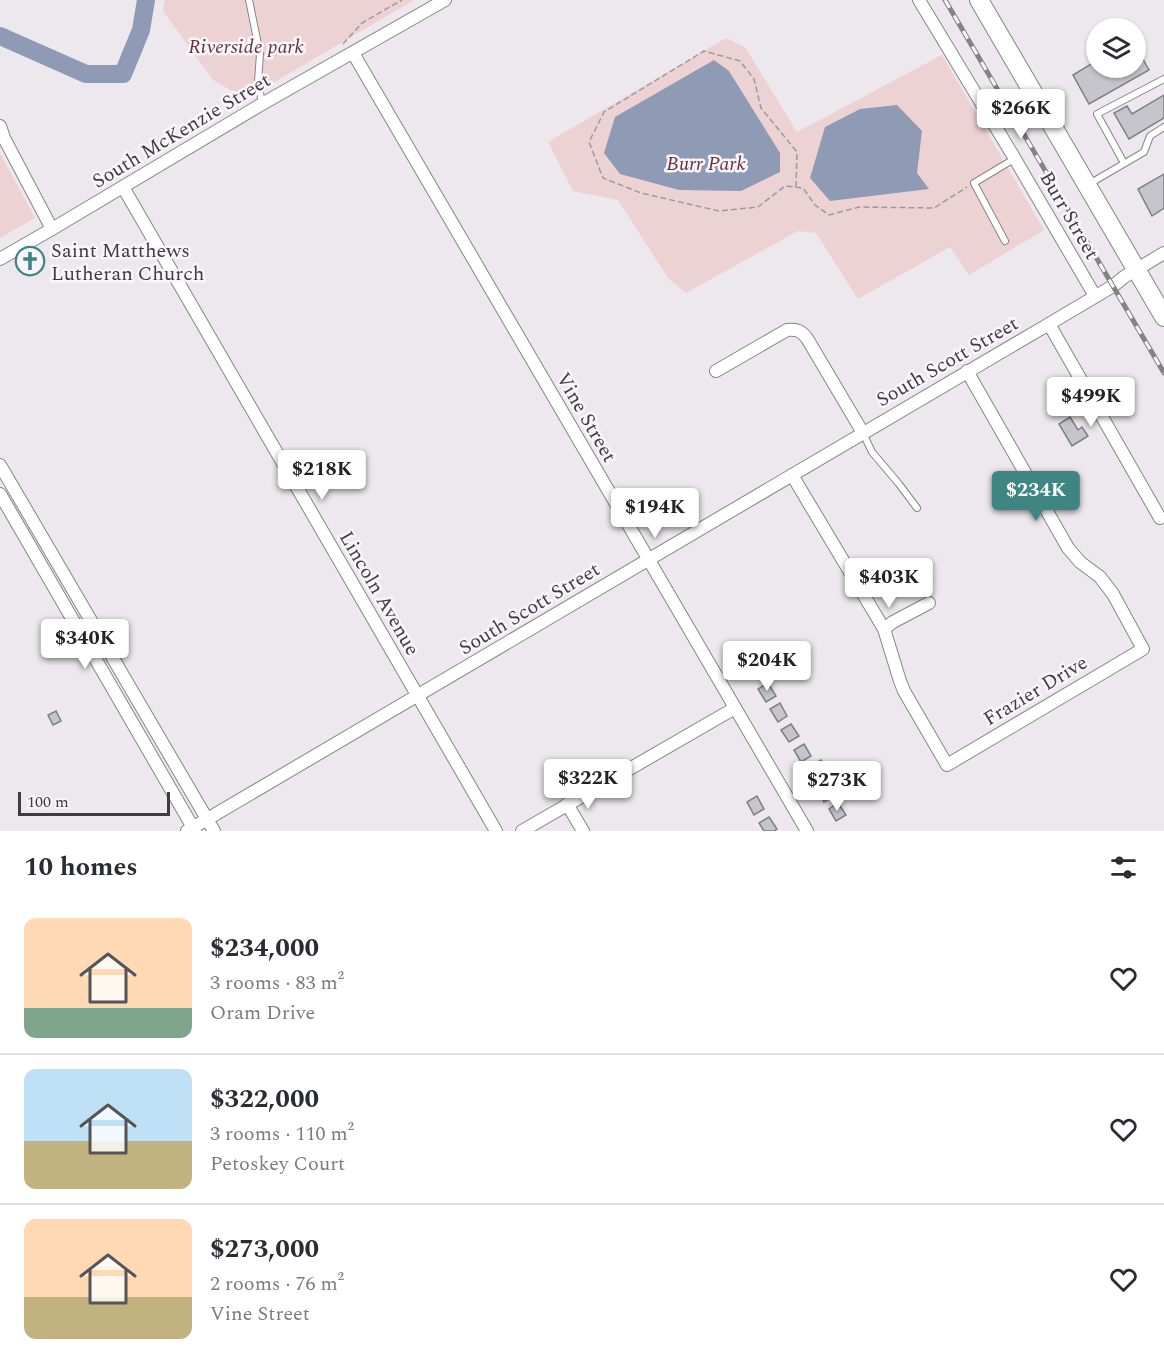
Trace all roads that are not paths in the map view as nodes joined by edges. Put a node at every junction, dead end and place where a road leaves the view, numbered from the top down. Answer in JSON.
{"nodes":[{"id":1,"x":249,"y":0,"type":"edge"},
{"id":2,"x":445,"y":0,"type":"edge"},
{"id":3,"x":919,"y":0,"type":"edge"},
{"id":4,"x":979,"y":0,"type":"edge"},
{"id":5,"x":353,"y":53,"type":"junction"},
{"id":6,"x":1164,"y":79,"type":"edge"},
{"id":7,"x":262,"y":104,"type":"junction"},
{"id":8,"x":0,"y":126,"type":"edge"},
{"id":9,"x":1164,"y":127,"type":"edge"},
{"id":10,"x":1015,"y":159,"type":"junction"},
{"id":11,"x":1124,"y":163,"type":"junction"},
{"id":12,"x":1086,"y":186,"type":"junction"},
{"id":13,"x":123,"y":187,"type":"junction"},
{"id":14,"x":52,"y":229,"type":"junction"},
{"id":15,"x":1005,"y":241,"type":"dead end"},
{"id":16,"x":1164,"y":253,"type":"edge"},
{"id":17,"x":0,"y":259,"type":"edge"},
{"id":18,"x":1136,"y":270,"type":"junction"},
{"id":19,"x":1095,"y":296,"type":"junction"},
{"id":20,"x":1164,"y":317,"type":"edge"},
{"id":21,"x":1049,"y":324,"type":"junction"},
{"id":22,"x":716,"y":371,"type":"dead end"},
{"id":23,"x":967,"y":372,"type":"junction"},
{"id":24,"x":863,"y":434,"type":"junction"},
{"id":25,"x":0,"y":465,"type":"edge"},
{"id":26,"x":792,"y":475,"type":"junction"},
{"id":27,"x":0,"y":494,"type":"edge"},
{"id":28,"x":916,"y":508,"type":"dead end"},
{"id":29,"x":1160,"y":518,"type":"dead end"},
{"id":30,"x":648,"y":560,"type":"junction"},
{"id":31,"x":929,"y":603,"type":"dead end"},
{"id":32,"x":884,"y":629,"type":"junction"},
{"id":33,"x":418,"y":696,"type":"junction"},
{"id":34,"x":735,"y":708,"type":"junction"},
{"id":35,"x":567,"y":804,"type":"junction"},
{"id":36,"x":207,"y":819,"type":"junction"},
{"id":37,"x":192,"y":830,"type":"edge"},
{"id":38,"x":214,"y":831,"type":"edge"},
{"id":39,"x":496,"y":831,"type":"edge"},
{"id":40,"x":522,"y":831,"type":"edge"},
{"id":41,"x":583,"y":831,"type":"edge"},
{"id":42,"x":807,"y":831,"type":"edge"}],
"edges":[{"from":1,"to":7,"type":"lane"},
{"from":2,"to":5,"type":"street","name":"South McKenzie Street"},
{"from":3,"to":10,"type":"street","name":"Burr Street"},
{"from":4,"to":12,"type":"main road"},
{"from":5,"to":7,"type":"street","name":"South McKenzie Street"},
{"from":5,"to":30,"type":"street","name":"Vine Street"},
{"from":6,"to":11,"type":"lane"},
{"from":7,"to":13,"type":"street","name":"South McKenzie Street"},
{"from":8,"to":14,"type":"street"},
{"from":9,"to":11,"type":"lane"},
{"from":10,"to":15,"type":"lane"},
{"from":10,"to":19,"type":"street","name":"Burr Street"},
{"from":11,"to":12,"type":"lane"},
{"from":12,"to":18,"type":"main road"},
{"from":13,"to":14,"type":"street","name":"South McKenzie Street"},
{"from":13,"to":33,"type":"street","name":"Lincoln Avenue"},
{"from":14,"to":17,"type":"street","name":"South McKenzie Street"},
{"from":16,"to":18,"type":"street","name":"South Scott Street"},
{"from":18,"to":19,"type":"street","name":"South Scott Street"},
{"from":18,"to":20,"type":"main road"},
{"from":19,"to":21,"type":"street","name":"South Scott Street"},
{"from":21,"to":23,"type":"street","name":"South Scott Street"},
{"from":21,"to":29,"type":"street"},
{"from":22,"to":24,"type":"street"},
{"from":23,"to":24,"type":"street","name":"South Scott Street"},
{"from":23,"to":32,"type":"street","name":"Frazier Drive"},
{"from":24,"to":26,"type":"street","name":"South Scott Street"},
{"from":24,"to":28,"type":"lane"},
{"from":25,"to":36,"type":"street"},
{"from":26,"to":30,"type":"street","name":"South Scott Street"},
{"from":26,"to":32,"type":"street"},
{"from":27,"to":37,"type":"street"},
{"from":30,"to":33,"type":"street","name":"South Scott Street"},
{"from":30,"to":34,"type":"street","name":"Vine Street"},
{"from":31,"to":32,"type":"street"},
{"from":33,"to":36,"type":"street","name":"South Scott Street"},
{"from":33,"to":39,"type":"street","name":"Lincoln Avenue"},
{"from":34,"to":35,"type":"street"},
{"from":34,"to":42,"type":"street","name":"Vine Street"},
{"from":35,"to":40,"type":"street"},
{"from":35,"to":41,"type":"street"},
{"from":36,"to":37,"type":"street","name":"South Scott Street"},
{"from":36,"to":38,"type":"street"}]}
